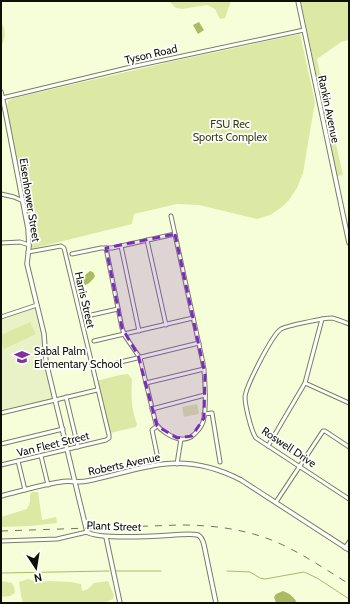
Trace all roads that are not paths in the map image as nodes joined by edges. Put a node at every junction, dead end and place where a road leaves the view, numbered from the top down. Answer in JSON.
{"nodes":[{"id":1,"x":298,"y":1,"type":"edge"},
{"id":2,"x":304,"y":30,"type":"junction"},
{"id":3,"x":1,"y":92,"type":"edge"},
{"id":4,"x":2,"y":98,"type":"junction"},
{"id":5,"x":1,"y":194,"type":"edge"},
{"id":6,"x":23,"y":202,"type":"junction"},
{"id":7,"x":171,"y":216,"type":"dead end"},
{"id":8,"x":174,"y":234,"type":"junction"},
{"id":9,"x":147,"y":240,"type":"junction"},
{"id":10,"x":1,"y":243,"type":"edge"},
{"id":11,"x":349,"y":243,"type":"edge"},
{"id":12,"x":29,"y":244,"type":"junction"},
{"id":13,"x":121,"y":246,"type":"junction"},
{"id":14,"x":106,"y":248,"type":"junction"},
{"id":15,"x":28,"y":252,"type":"junction"},
{"id":16,"x":72,"y":254,"type":"dead end"},
{"id":17,"x":36,"y":305,"type":"junction"},
{"id":18,"x":118,"y":309,"type":"junction"},
{"id":19,"x":87,"y":316,"type":"dead end"},
{"id":20,"x":1,"y":317,"type":"edge"},
{"id":21,"x":193,"y":318,"type":"junction"},
{"id":22,"x":322,"y":319,"type":"junction"},
{"id":23,"x":166,"y":324,"type":"junction"},
{"id":24,"x":349,"y":324,"type":"edge"},
{"id":25,"x":139,"y":331,"type":"junction"},
{"id":26,"x":125,"y":334,"type":"junction"},
{"id":27,"x":94,"y":341,"type":"dead end"},
{"id":28,"x":199,"y":343,"type":"junction"},
{"id":29,"x":140,"y":358,"type":"junction"},
{"id":30,"x":100,"y":367,"type":"dead end"},
{"id":31,"x":204,"y":369,"type":"junction"},
{"id":32,"x":146,"y":383,"type":"junction"},
{"id":33,"x":305,"y":383,"type":"junction"},
{"id":34,"x":97,"y":390,"type":"junction"},
{"id":35,"x":205,"y":395,"type":"junction"},
{"id":36,"x":66,"y":397,"type":"junction"},
{"id":37,"x":55,"y":400,"type":"junction"},
{"id":38,"x":349,"y":403,"type":"edge"},
{"id":39,"x":152,"y":409,"type":"junction"},
{"id":40,"x":1,"y":413,"type":"edge"},
{"id":41,"x":204,"y":414,"type":"junction"},
{"id":42,"x":157,"y":426,"type":"junction"},
{"id":43,"x":62,"y":429,"type":"junction"},
{"id":44,"x":109,"y":438,"type":"joint"},
{"id":45,"x":181,"y":439,"type":"junction"},
{"id":46,"x":1,"y":444,"type":"edge"},
{"id":47,"x":268,"y":446,"type":"junction"},
{"id":48,"x":78,"y":447,"type":"junction"},
{"id":49,"x":349,"y":447,"type":"edge"},
{"id":50,"x":67,"y":449,"type":"junction"},
{"id":51,"x":41,"y":456,"type":"junction"},
{"id":52,"x":158,"y":459,"type":"dead end"},
{"id":53,"x":18,"y":461,"type":"junction"},
{"id":54,"x":220,"y":462,"type":"dead end"},
{"id":55,"x":177,"y":464,"type":"junction"},
{"id":56,"x":1,"y":466,"type":"edge"},
{"id":57,"x":300,"y":466,"type":"junction"},
{"id":58,"x":73,"y":474,"type":"junction"},
{"id":59,"x":67,"y":481,"type":"junction"},
{"id":60,"x":75,"y":482,"type":"junction"},
{"id":61,"x":48,"y":485,"type":"junction"},
{"id":62,"x":25,"y":490,"type":"junction"},
{"id":63,"x":1,"y":496,"type":"edge"},
{"id":64,"x":349,"y":499,"type":"edge"},
{"id":65,"x":276,"y":502,"type":"junction"},
{"id":66,"x":88,"y":532,"type":"junction"},
{"id":67,"x":106,"y":537,"type":"junction"},
{"id":68,"x":1,"y":541,"type":"edge"},
{"id":69,"x":349,"y":542,"type":"edge"},
{"id":70,"x":347,"y":549,"type":"edge"},
{"id":71,"x":120,"y":603,"type":"edge"},
{"id":72,"x":216,"y":603,"type":"edge"}],
"edges":[{"from":1,"to":2,"type":"street","name":"Rankin Avenue"},
{"from":2,"to":4,"type":"street","name":"Tyson Road"},
{"from":2,"to":11,"type":"street","name":"Rankin Avenue"},
{"from":3,"to":4,"type":"street","name":"Eisenhower Street"},
{"from":4,"to":6,"type":"street","name":"Eisenhower Street"},
{"from":5,"to":6,"type":"street"},
{"from":6,"to":12,"type":"street","name":"Eisenhower Street"},
{"from":7,"to":8,"type":"street"},
{"from":8,"to":9,"type":"street"},
{"from":8,"to":21,"type":"street"},
{"from":9,"to":13,"type":"street"},
{"from":9,"to":23,"type":"street"},
{"from":10,"to":12,"type":"street"},
{"from":12,"to":15,"type":"street","name":"Eisenhower Street"},
{"from":13,"to":14,"type":"street"},
{"from":13,"to":25,"type":"street"},
{"from":14,"to":16,"type":"street"},
{"from":14,"to":18,"type":"street"},
{"from":15,"to":17,"type":"street","name":"Eisenhower Street"},
{"from":15,"to":34,"type":"street","name":"Harris Street"},
{"from":17,"to":20,"type":"street"},
{"from":17,"to":37,"type":"street","name":"Eisenhower Street"},
{"from":18,"to":19,"type":"street"},
{"from":18,"to":26,"type":"street"},
{"from":21,"to":23,"type":"street"},
{"from":21,"to":28,"type":"street"},
{"from":22,"to":24,"type":"street","name":"Roswell Drive"},
{"from":22,"to":33,"type":"street"},
{"from":22,"to":47,"type":"street","name":"Roswell Drive"},
{"from":23,"to":25,"type":"street"},
{"from":25,"to":26,"type":"street"},
{"from":26,"to":27,"type":"street"},
{"from":26,"to":29,"type":"street"},
{"from":28,"to":29,"type":"street"},
{"from":28,"to":31,"type":"street"},
{"from":29,"to":30,"type":"street"},
{"from":29,"to":32,"type":"street"},
{"from":31,"to":32,"type":"street"},
{"from":31,"to":35,"type":"street"},
{"from":32,"to":39,"type":"street"},
{"from":33,"to":38,"type":"street"},
{"from":33,"to":47,"type":"street"},
{"from":34,"to":36,"type":"street"},
{"from":34,"to":44,"type":"street","name":"Harris Street"},
{"from":35,"to":39,"type":"street"},
{"from":35,"to":41,"type":"street"},
{"from":36,"to":37,"type":"street"},
{"from":36,"to":48,"type":"street"},
{"from":37,"to":40,"type":"street"},
{"from":37,"to":43,"type":"street","name":"Eisenhower Street"},
{"from":39,"to":42,"type":"street"},
{"from":41,"to":45,"type":"street"},
{"from":41,"to":54,"type":"street"},
{"from":42,"to":45,"type":"street"},
{"from":42,"to":52,"type":"street"},
{"from":43,"to":46,"type":"street"},
{"from":43,"to":50,"type":"street","name":"Eisenhower Street"},
{"from":44,"to":48,"type":"street","name":"Van Fleet Street"},
{"from":45,"to":55,"type":"street"},
{"from":47,"to":57,"type":"street","name":"Roswell Drive"},
{"from":48,"to":50,"type":"street","name":"Van Fleet Street"},
{"from":49,"to":57,"type":"street"},
{"from":50,"to":51,"type":"street","name":"Van Fleet Street"},
{"from":50,"to":58,"type":"street","name":"Eisenhower Street"},
{"from":51,"to":53,"type":"street","name":"Van Fleet Street"},
{"from":51,"to":61,"type":"street"},
{"from":53,"to":56,"type":"street","name":"Van Fleet Street"},
{"from":53,"to":62,"type":"street"},
{"from":55,"to":60,"type":"street","name":"Roberts Avenue"},
{"from":55,"to":65,"type":"street","name":"Roberts Avenue"},
{"from":57,"to":64,"type":"street","name":"Roswell Drive"},
{"from":57,"to":65,"type":"street"},
{"from":58,"to":59,"type":"street"},
{"from":58,"to":60,"type":"street","name":"Eisenhower Street"},
{"from":59,"to":60,"type":"street","name":"Roberts Avenue"},
{"from":59,"to":61,"type":"street","name":"Roberts Avenue"},
{"from":60,"to":66,"type":"street","name":"Eisenhower Street"},
{"from":61,"to":62,"type":"street","name":"Roberts Avenue"},
{"from":62,"to":63,"type":"street","name":"Roberts Avenue"},
{"from":65,"to":70,"type":"street","name":"Roberts Avenue"},
{"from":66,"to":67,"type":"street","name":"Plant Street"},
{"from":66,"to":68,"type":"street","name":"Plant Street"},
{"from":67,"to":71,"type":"street"},
{"from":67,"to":72,"type":"street","name":"Plant Street"},
{"from":69,"to":70,"type":"street"}]}
